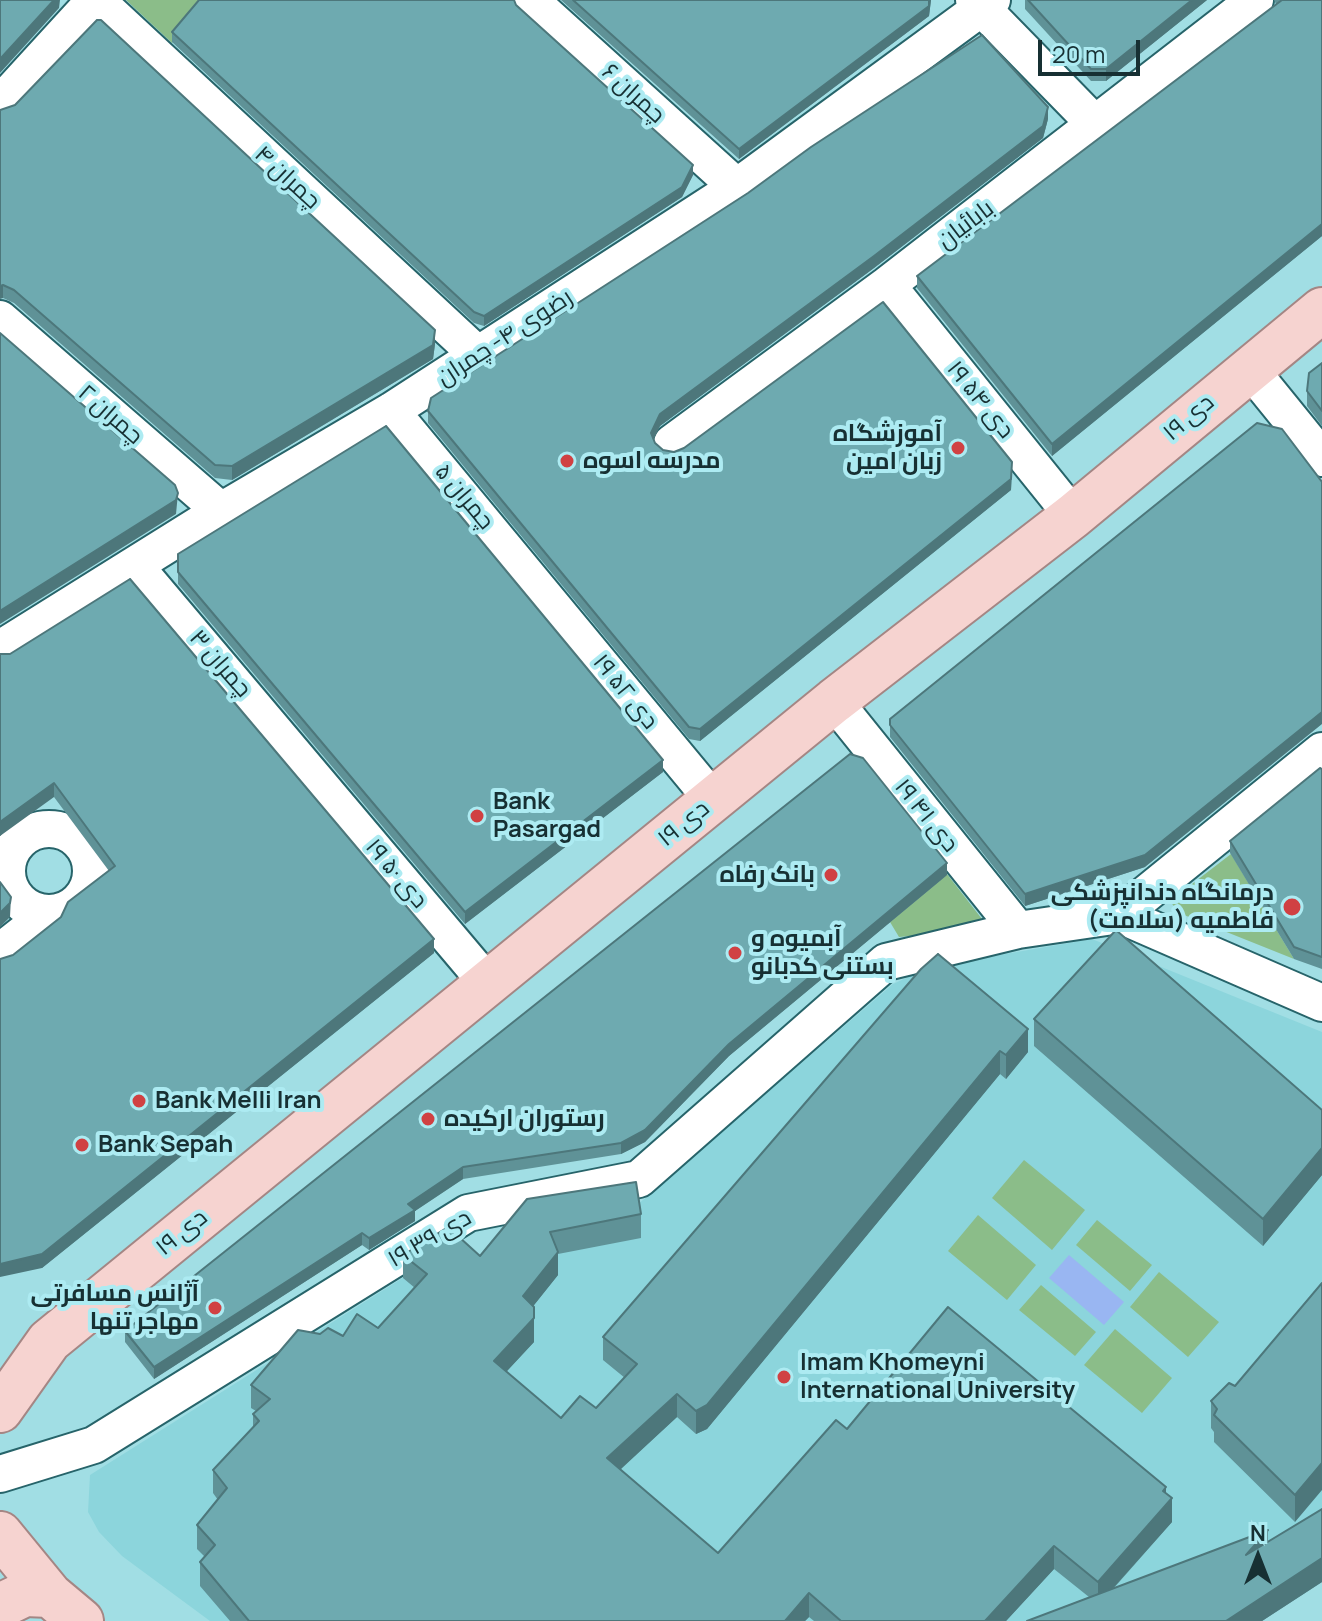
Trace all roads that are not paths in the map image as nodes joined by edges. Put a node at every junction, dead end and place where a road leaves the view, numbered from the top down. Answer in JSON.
{"nodes":[{"id":1,"x":96,"y":0,"type":"edge"},
{"id":2,"x":530,"y":0,"type":"edge"},
{"id":3,"x":1255,"y":0,"type":"edge"},
{"id":4,"x":983,"y":3,"type":"edge"},
{"id":5,"x":0,"y":104,"type":"edge"},
{"id":6,"x":1097,"y":126,"type":"junction"},
{"id":7,"x":737,"y":187,"type":"junction"},
{"id":8,"x":887,"y":285,"type":"junction"},
{"id":9,"x":1322,"y":310,"type":"edge"},
{"id":10,"x":0,"y":319,"type":"edge"},
{"id":11,"x":478,"y":355,"type":"junction"},
{"id":12,"x":1249,"y":368,"type":"junction"},
{"id":13,"x":391,"y":411,"type":"junction"},
{"id":14,"x":672,"y":443,"type":"dead end"},
{"id":15,"x":1322,"y":458,"type":"edge"},
{"id":16,"x":221,"y":511,"type":"junction"},
{"id":17,"x":1073,"y":516,"type":"junction"},
{"id":18,"x":135,"y":566,"type":"junction"},
{"id":19,"x":536,"y":584,"type":"joint"},
{"id":20,"x":0,"y":649,"type":"edge"},
{"id":21,"x":834,"y":701,"type":"junction"},
{"id":22,"x":1322,"y":751,"type":"edge"},
{"id":23,"x":304,"y":763,"type":"joint"},
{"id":24,"x":713,"y":800,"type":"junction"},
{"id":25,"x":3,"y":860,"type":"edge"},
{"id":26,"x":48,"y":914,"type":"junction"},
{"id":27,"x":1120,"y":915,"type":"junction"},
{"id":28,"x":1018,"y":930,"type":"junction"},
{"id":29,"x":0,"y":952,"type":"edge"},
{"id":30,"x":489,"y":985,"type":"junction"},
{"id":31,"x":1322,"y":1003,"type":"edge"},
{"id":32,"x":49,"y":1341,"type":"junction"},
{"id":33,"x":0,"y":1357,"type":"edge"},
{"id":34,"x":0,"y":1410,"type":"edge"},
{"id":35,"x":0,"y":1474,"type":"edge"},
{"id":36,"x":0,"y":1534,"type":"edge"},
{"id":37,"x":0,"y":1606,"type":"edge"},
{"id":38,"x":66,"y":1608,"type":"edge"}],
"edges":[{"from":1,"to":5,"type":"street"},
{"from":1,"to":11,"type":"street","name":"چمران ۴"},
{"from":2,"to":7,"type":"street","name":"چمران ۶"},
{"from":3,"to":6,"type":"street","name":"بابائیان"},
{"from":4,"to":6,"type":"street"},
{"from":4,"to":7,"type":"street","name":"رضوی ۴- چمران"},
{"from":6,"to":8,"type":"street","name":"بابائیان"},
{"from":7,"to":11,"type":"street","name":"رضوی ۴- چمران"},
{"from":8,"to":14,"type":"street","name":"بابائیان"},
{"from":8,"to":17,"type":"street","name":"۱۹ دی ۵۴"},
{"from":9,"to":12,"type":"main road","name":"۱۹ دی"},
{"from":10,"to":16,"type":"street","name":"چمران ۲"},
{"from":11,"to":13,"type":"street","name":"رضوی ۴- چمران"},
{"from":12,"to":15,"type":"street"},
{"from":12,"to":17,"type":"main road","name":"۱۹ دی"},
{"from":13,"to":16,"type":"street","name":"رضوی ۴- چمران"},
{"from":13,"to":19,"type":"street","name":"چمران ۵"},
{"from":16,"to":18,"type":"street","name":"رضوی ۴- چمران"},
{"from":17,"to":21,"type":"main road","name":"۱۹ دی"},
{"from":18,"to":20,"type":"street","name":"رضوی ۴- چمران"},
{"from":18,"to":23,"type":"street","name":"چمران ۳"},
{"from":19,"to":24,"type":"street","name":"۱۹ دی ۵۲"},
{"from":21,"to":24,"type":"main road","name":"۱۹ دی"},
{"from":21,"to":28,"type":"street","name":"۱۹ دی ۴۱"},
{"from":22,"to":27,"type":"street"},
{"from":23,"to":30,"type":"street","name":"۱۹ دی ۵۰"},
{"from":24,"to":30,"type":"main road","name":"۱۹ دی"},
{"from":25,"to":26,"type":"street"},
{"from":25,"to":26,"type":"street"},
{"from":26,"to":29,"type":"street"},
{"from":27,"to":28,"type":"street","name":"۱۹ دی ۳۹"},
{"from":27,"to":31,"type":"street"},
{"from":28,"to":35,"type":"street","name":"۱۹ دی ۳۹"},
{"from":30,"to":32,"type":"main road","name":"۱۹ دی"},
{"from":32,"to":33,"type":"main road"},
{"from":32,"to":34,"type":"main road"},
{"from":36,"to":38,"type":"main road"},
{"from":37,"to":38,"type":"main road"}]}
